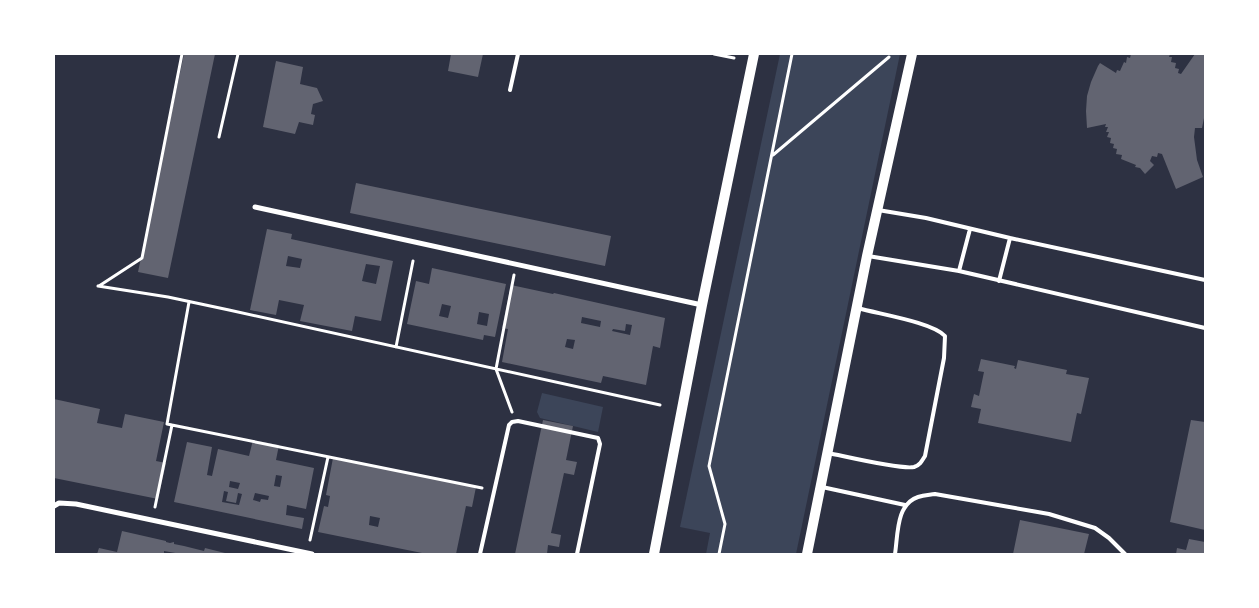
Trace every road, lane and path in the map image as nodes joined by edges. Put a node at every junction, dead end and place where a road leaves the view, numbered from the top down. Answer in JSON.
{"nodes":[{"id":1,"x":182,"y":54,"type":"edge"},
{"id":2,"x":238,"y":54,"type":"edge"},
{"id":3,"x":518,"y":54,"type":"edge"},
{"id":4,"x":714,"y":54,"type":"edge"},
{"id":5,"x":754,"y":54,"type":"edge"},
{"id":6,"x":792,"y":54,"type":"edge"},
{"id":7,"x":912,"y":54,"type":"edge"},
{"id":8,"x":889,"y":57,"type":"dead end"},
{"id":9,"x":734,"y":58,"type":"dead end"},
{"id":10,"x":510,"y":90,"type":"dead end"},
{"id":11,"x":219,"y":137,"type":"dead end"},
{"id":12,"x":772,"y":156,"type":"junction"},
{"id":13,"x":255,"y":207,"type":"dead end"},
{"id":14,"x":878,"y":210,"type":"junction"},
{"id":15,"x":970,"y":229,"type":"junction"},
{"id":16,"x":1010,"y":238,"type":"junction"},
{"id":17,"x":867,"y":256,"type":"junction"},
{"id":18,"x":413,"y":261,"type":"dead end"},
{"id":19,"x":959,"y":271,"type":"junction"},
{"id":20,"x":1205,"y":280,"type":"edge"},
{"id":21,"x":999,"y":281,"type":"junction"},
{"id":22,"x":513,"y":283,"type":"dead end"},
{"id":23,"x":189,"y":302,"type":"junction"},
{"id":24,"x":702,"y":305,"type":"junction"},
{"id":25,"x":856,"y":308,"type":"junction"},
{"id":26,"x":1205,"y":328,"type":"edge"},
{"id":27,"x":396,"y":347,"type":"junction"},
{"id":28,"x":496,"y":369,"type":"junction"},
{"id":29,"x":660,"y":405,"type":"dead end"},
{"id":30,"x":513,"y":412,"type":"dead end"},
{"id":31,"x":172,"y":425,"type":"junction"},
{"id":32,"x":828,"y":453,"type":"junction"},
{"id":33,"x":328,"y":457,"type":"junction"},
{"id":34,"x":821,"y":487,"type":"junction"},
{"id":35,"x":482,"y":488,"type":"dead end"},
{"id":36,"x":54,"y":506,"type":"edge"},
{"id":37,"x":905,"y":506,"type":"junction"},
{"id":38,"x":155,"y":507,"type":"dead end"},
{"id":39,"x":310,"y":540,"type":"dead end"},
{"id":40,"x":312,"y":554,"type":"edge"},
{"id":41,"x":480,"y":554,"type":"edge"},
{"id":42,"x":577,"y":554,"type":"edge"},
{"id":43,"x":654,"y":554,"type":"edge"},
{"id":44,"x":719,"y":554,"type":"edge"},
{"id":45,"x":807,"y":554,"type":"edge"},
{"id":46,"x":895,"y":554,"type":"edge"},
{"id":47,"x":1125,"y":554,"type":"edge"}],
"edges":[{"from":1,"to":23,"type":"path"},
{"from":2,"to":11,"type":"path"},
{"from":3,"to":10,"type":"lane"},
{"from":4,"to":9,"type":"path"},
{"from":5,"to":24,"type":"main road"},
{"from":6,"to":12,"type":"path"},
{"from":7,"to":14,"type":"main road"},
{"from":8,"to":12,"type":"path"},
{"from":12,"to":44,"type":"path"},
{"from":13,"to":24,"type":"street"},
{"from":14,"to":15,"type":"lane"},
{"from":14,"to":17,"type":"main road"},
{"from":15,"to":16,"type":"lane"},
{"from":15,"to":19,"type":"lane"},
{"from":16,"to":20,"type":"lane"},
{"from":16,"to":21,"type":"lane"},
{"from":17,"to":19,"type":"lane"},
{"from":17,"to":25,"type":"main road"},
{"from":18,"to":27,"type":"path"},
{"from":19,"to":21,"type":"lane"},
{"from":21,"to":26,"type":"lane"},
{"from":22,"to":28,"type":"path"},
{"from":23,"to":27,"type":"path"},
{"from":23,"to":31,"type":"path"},
{"from":24,"to":43,"type":"main road"},
{"from":25,"to":32,"type":"main road"},
{"from":25,"to":32,"type":"lane"},
{"from":27,"to":28,"type":"path"},
{"from":28,"to":29,"type":"path"},
{"from":28,"to":30,"type":"path"},
{"from":31,"to":33,"type":"path"},
{"from":31,"to":38,"type":"path"},
{"from":32,"to":34,"type":"main road"},
{"from":33,"to":35,"type":"path"},
{"from":33,"to":39,"type":"path"},
{"from":34,"to":37,"type":"lane"},
{"from":34,"to":45,"type":"main road"},
{"from":36,"to":40,"type":"street"},
{"from":37,"to":46,"type":"lane"},
{"from":37,"to":47,"type":"lane"},
{"from":41,"to":42,"type":"lane"}]}
